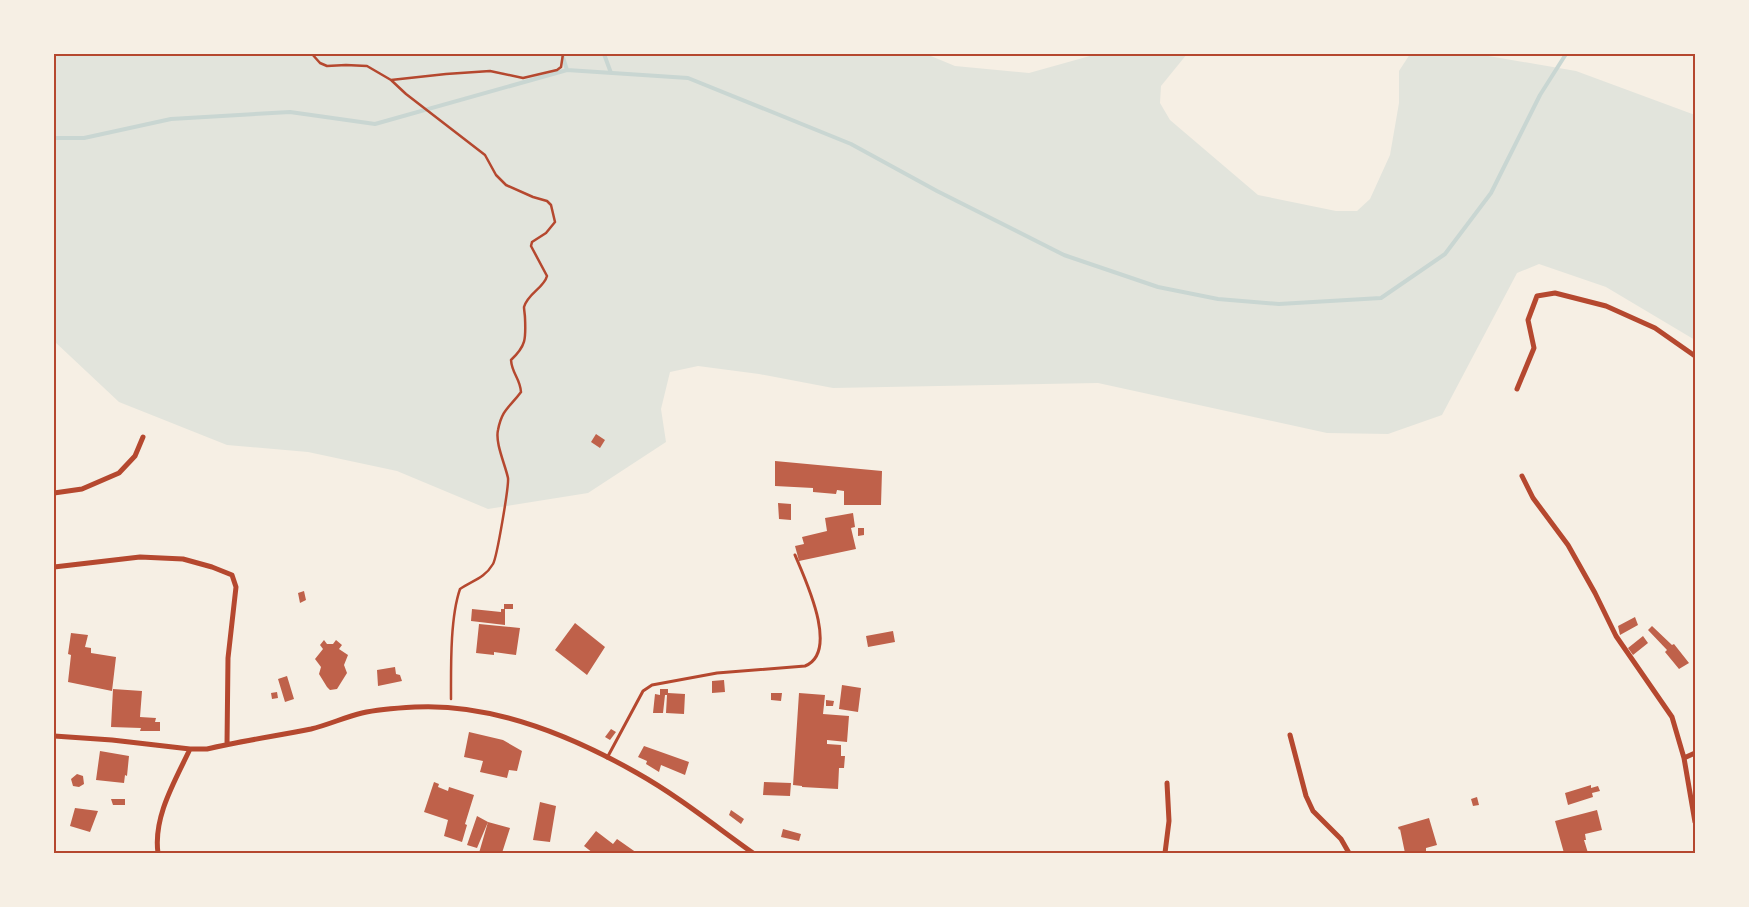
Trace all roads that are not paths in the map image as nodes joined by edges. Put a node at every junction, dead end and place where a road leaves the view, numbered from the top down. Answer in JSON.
{"nodes":[{"id":1,"x":1695,"y":356,"type":"edge"},
{"id":2,"x":1517,"y":389,"type":"dead end"},
{"id":3,"x":143,"y":437,"type":"dead end"},
{"id":4,"x":1522,"y":476,"type":"dead end"},
{"id":5,"x":54,"y":493,"type":"edge"},
{"id":6,"x":794,"y":555,"type":"dead end"},
{"id":7,"x":54,"y":567,"type":"edge"},
{"id":8,"x":1290,"y":735,"type":"dead end"},
{"id":9,"x":54,"y":736,"type":"edge"},
{"id":10,"x":228,"y":744,"type":"junction"},
{"id":11,"x":190,"y":750,"type":"junction"},
{"id":12,"x":1695,"y":753,"type":"edge"},
{"id":13,"x":607,"y":758,"type":"junction"},
{"id":14,"x":1684,"y":758,"type":"junction"},
{"id":15,"x":1167,"y":783,"type":"dead end"},
{"id":16,"x":1695,"y":822,"type":"edge"},
{"id":17,"x":158,"y":853,"type":"edge"},
{"id":18,"x":753,"y":853,"type":"edge"},
{"id":19,"x":1165,"y":853,"type":"edge"},
{"id":20,"x":1349,"y":853,"type":"edge"}],
"edges":[{"from":1,"to":2,"type":"street"},
{"from":3,"to":5,"type":"street"},
{"from":4,"to":14,"type":"street"},
{"from":6,"to":13,"type":"lane"},
{"from":7,"to":10,"type":"street"},
{"from":8,"to":20,"type":"street"},
{"from":9,"to":11,"type":"street"},
{"from":10,"to":11,"type":"street"},
{"from":10,"to":13,"type":"street"},
{"from":11,"to":17,"type":"street"},
{"from":12,"to":14,"type":"street"},
{"from":13,"to":18,"type":"street"},
{"from":14,"to":16,"type":"street"},
{"from":15,"to":19,"type":"street"}]}
